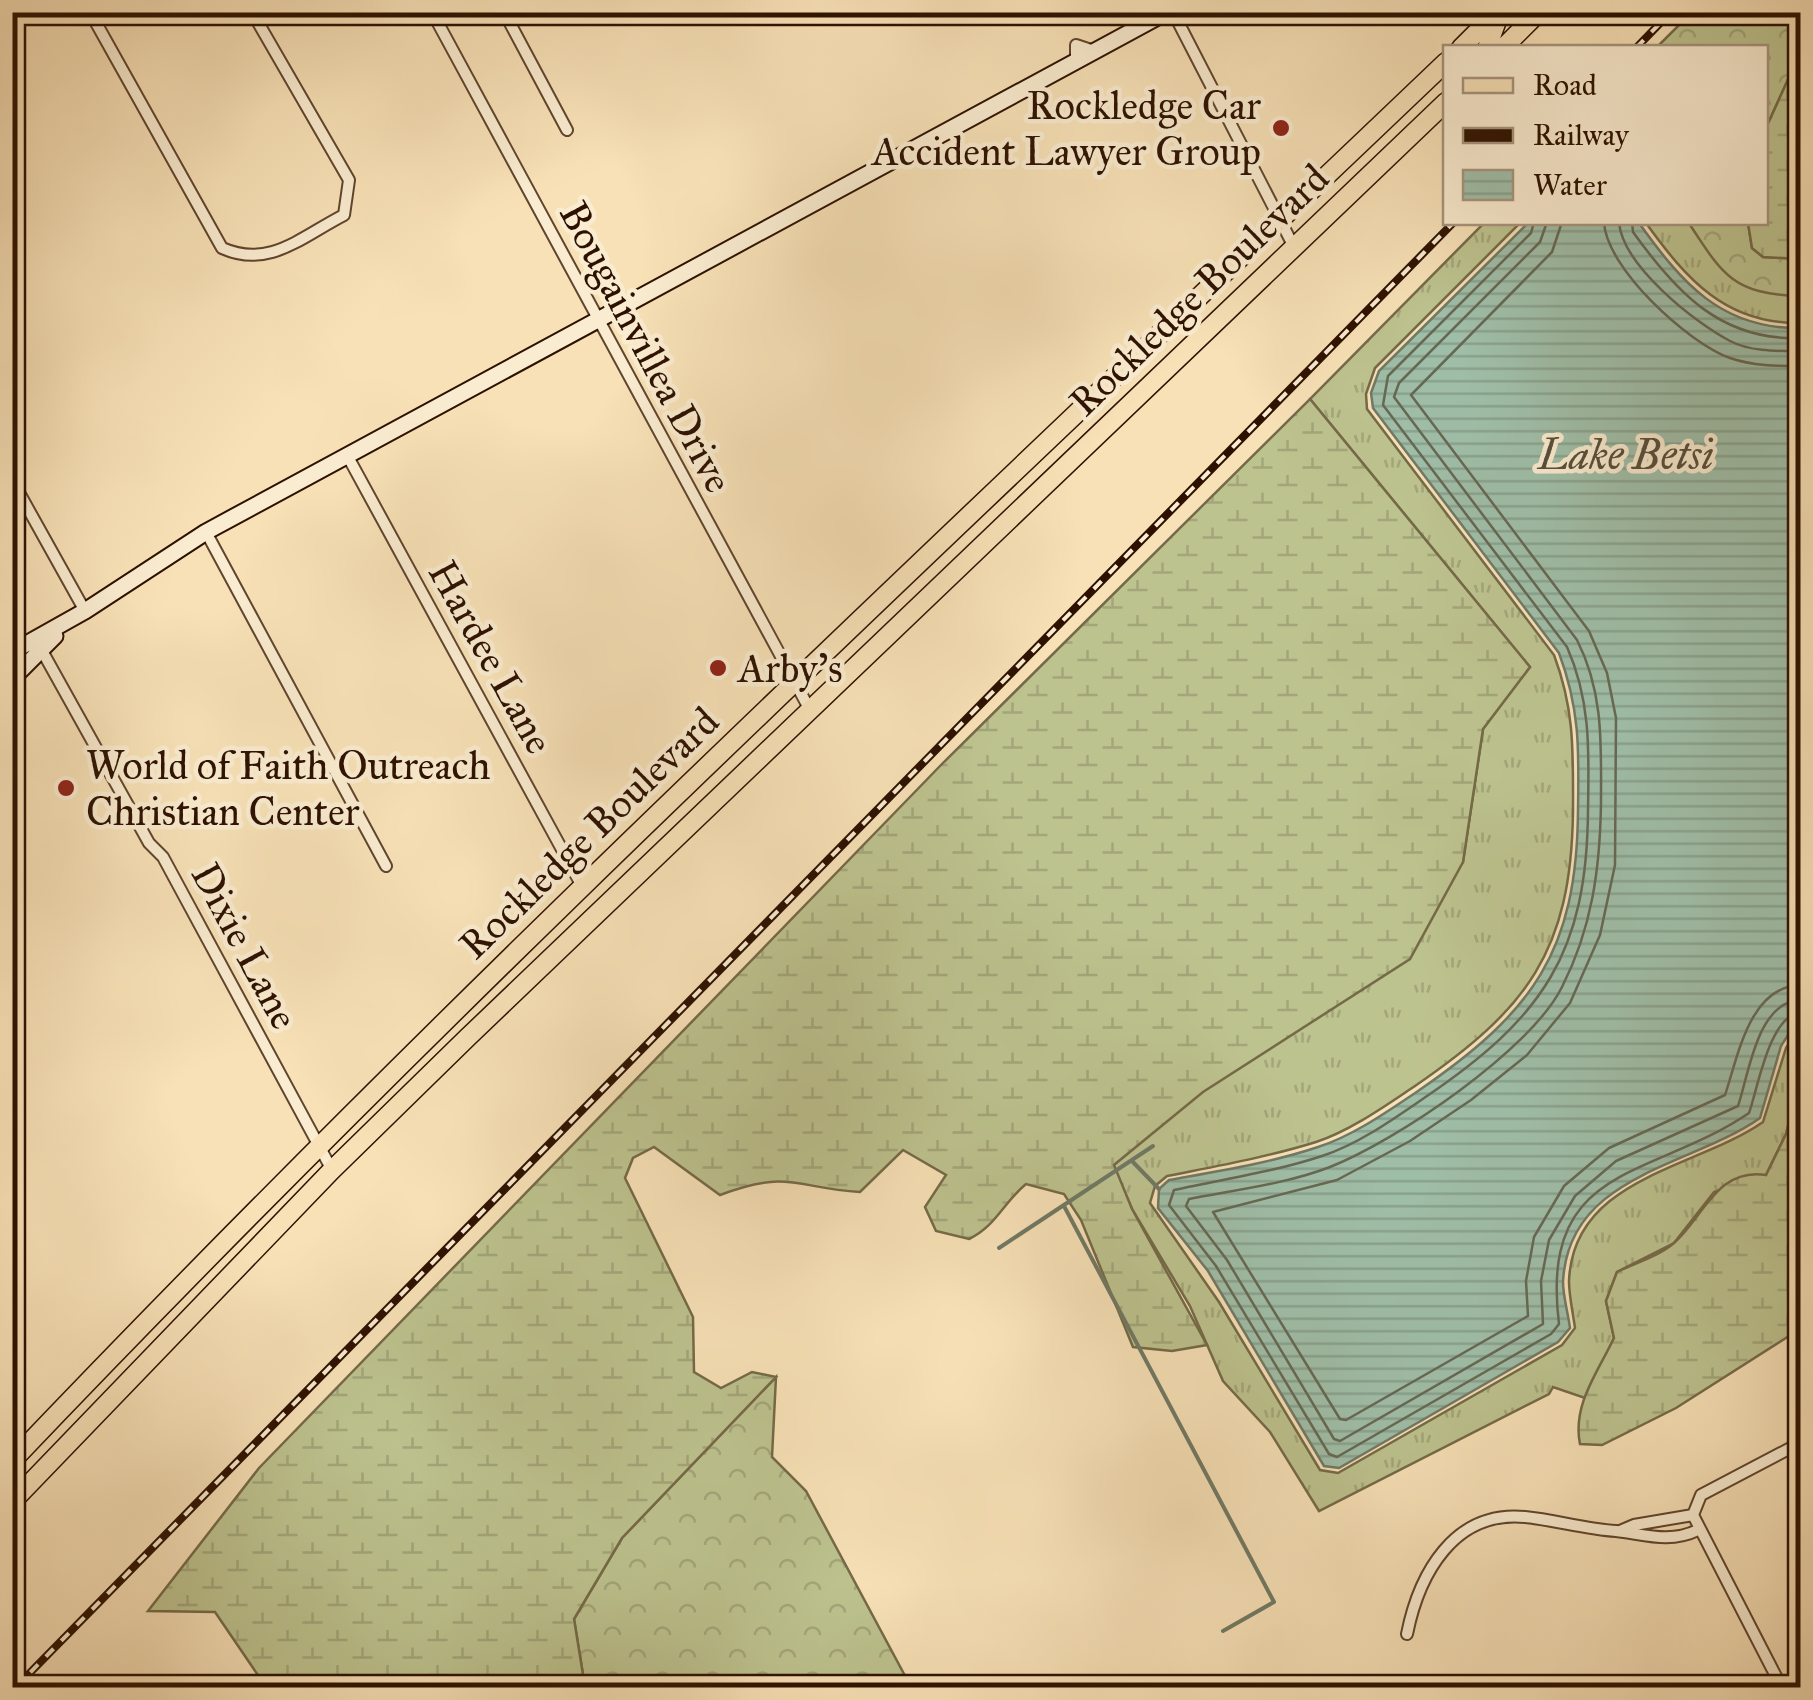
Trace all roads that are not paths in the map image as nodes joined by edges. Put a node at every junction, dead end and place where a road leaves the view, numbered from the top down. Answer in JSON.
{"nodes":[{"id":1,"x":90,"y":12,"type":"edge"},
{"id":2,"x":252,"y":12,"type":"edge"},
{"id":3,"x":432,"y":12,"type":"edge"},
{"id":4,"x":504,"y":12,"type":"edge"},
{"id":5,"x":1170,"y":12,"type":"edge"},
{"id":6,"x":1499,"y":12,"type":"edge"},
{"id":7,"x":1539,"y":12,"type":"edge"},
{"id":8,"x":1464,"y":45,"type":"edge"},
{"id":9,"x":1488,"y":45,"type":"edge"},
{"id":10,"x":1506,"y":45,"type":"edge"},
{"id":11,"x":1443,"y":65,"type":"edge"},
{"id":12,"x":1443,"y":103,"type":"edge"},
{"id":13,"x":566,"y":130,"type":"dead end"},
{"id":14,"x":1280,"y":220,"type":"junction"},
{"id":15,"x":1294,"y":247,"type":"junction"},
{"id":16,"x":598,"y":321,"type":"junction"},
{"id":17,"x":1102,"y":391,"type":"junction"},
{"id":18,"x":1091,"y":441,"type":"junction"},
{"id":19,"x":1042,"y":448,"type":"junction"},
{"id":20,"x":348,"y":455,"type":"junction"},
{"id":21,"x":12,"y":480,"type":"edge"},
{"id":22,"x":1027,"y":502,"type":"junction"},
{"id":23,"x":206,"y":532,"type":"junction"},
{"id":24,"x":85,"y":611,"type":"junction"},
{"id":25,"x":40,"y":648,"type":"junction"},
{"id":26,"x":12,"y":652,"type":"edge"},
{"id":27,"x":12,"y":680,"type":"edge"},
{"id":28,"x":795,"y":684,"type":"junction"},
{"id":29,"x":810,"y":710,"type":"junction"},
{"id":30,"x":386,"y":866,"type":"dead end"},
{"id":31,"x":582,"y":888,"type":"junction"},
{"id":32,"x":569,"y":940,"type":"junction"},
{"id":33,"x":318,"y":1144,"type":"junction"},
{"id":34,"x":332,"y":1170,"type":"junction"},
{"id":35,"x":89,"y":1380,"type":"junction"},
{"id":36,"x":82,"y":1429,"type":"junction"},
{"id":37,"x":1800,"y":1443,"type":"edge"},
{"id":38,"x":12,"y":1461,"type":"edge"},
{"id":39,"x":16,"y":1499,"type":"edge"},
{"id":40,"x":1693,"y":1515,"type":"junction"},
{"id":41,"x":1698,"y":1530,"type":"junction"},
{"id":42,"x":1620,"y":1532,"type":"junction"},
{"id":43,"x":1407,"y":1634,"type":"dead end"},
{"id":44,"x":1782,"y":1688,"type":"edge"}],
"edges":[{"from":1,"to":2,"type":"street"},
{"from":3,"to":16,"type":"street","name":"Bougainvillea Drive"},
{"from":4,"to":13,"type":"street"},
{"from":5,"to":14,"type":"street"},
{"from":5,"to":16,"type":"street"},
{"from":6,"to":8,"type":"main road"},
{"from":6,"to":9,"type":"main road"},
{"from":7,"to":10,"type":"main road"},
{"from":11,"to":14,"type":"main road","name":"Rockledge Boulevard"},
{"from":12,"to":15,"type":"main road","name":"Rockledge Boulevard"},
{"from":14,"to":15,"type":"street"},
{"from":14,"to":17,"type":"main road","name":"Rockledge Boulevard"},
{"from":15,"to":18,"type":"main road","name":"Rockledge Boulevard"},
{"from":16,"to":20,"type":"street"},
{"from":16,"to":28,"type":"street","name":"Bougainvillea Drive"},
{"from":17,"to":18,"type":"main road"},
{"from":17,"to":19,"type":"main road","name":"Rockledge Boulevard"},
{"from":18,"to":22,"type":"main road","name":"Rockledge Boulevard"},
{"from":19,"to":22,"type":"main road"},
{"from":19,"to":28,"type":"main road","name":"Rockledge Boulevard"},
{"from":20,"to":23,"type":"street"},
{"from":20,"to":31,"type":"street","name":"Hardee Lane"},
{"from":21,"to":24,"type":"street"},
{"from":22,"to":29,"type":"main road","name":"Rockledge Boulevard"},
{"from":23,"to":24,"type":"street"},
{"from":23,"to":30,"type":"street"},
{"from":24,"to":25,"type":"street"},
{"from":24,"to":26,"type":"street"},
{"from":25,"to":27,"type":"street"},
{"from":25,"to":33,"type":"street","name":"Dixie Lane"},
{"from":28,"to":29,"type":"street","name":"Bougainvillea Drive"},
{"from":28,"to":31,"type":"main road","name":"Rockledge Boulevard"},
{"from":29,"to":32,"type":"main road","name":"Rockledge Boulevard"},
{"from":31,"to":32,"type":"main road"},
{"from":31,"to":33,"type":"main road","name":"Rockledge Boulevard"},
{"from":32,"to":34,"type":"main road","name":"Rockledge Boulevard"},
{"from":33,"to":34,"type":"street","name":"Dixie Lane"},
{"from":33,"to":35,"type":"main road","name":"Rockledge Boulevard"},
{"from":34,"to":36,"type":"main road","name":"Rockledge Boulevard"},
{"from":35,"to":36,"type":"main road"},
{"from":35,"to":38,"type":"main road","name":"Rockledge Boulevard"},
{"from":36,"to":39,"type":"main road","name":"Rockledge Boulevard"},
{"from":37,"to":40,"type":"street"},
{"from":40,"to":41,"type":"street"},
{"from":40,"to":42,"type":"street"},
{"from":41,"to":42,"type":"street"},
{"from":41,"to":44,"type":"street"},
{"from":42,"to":43,"type":"street"}]}
